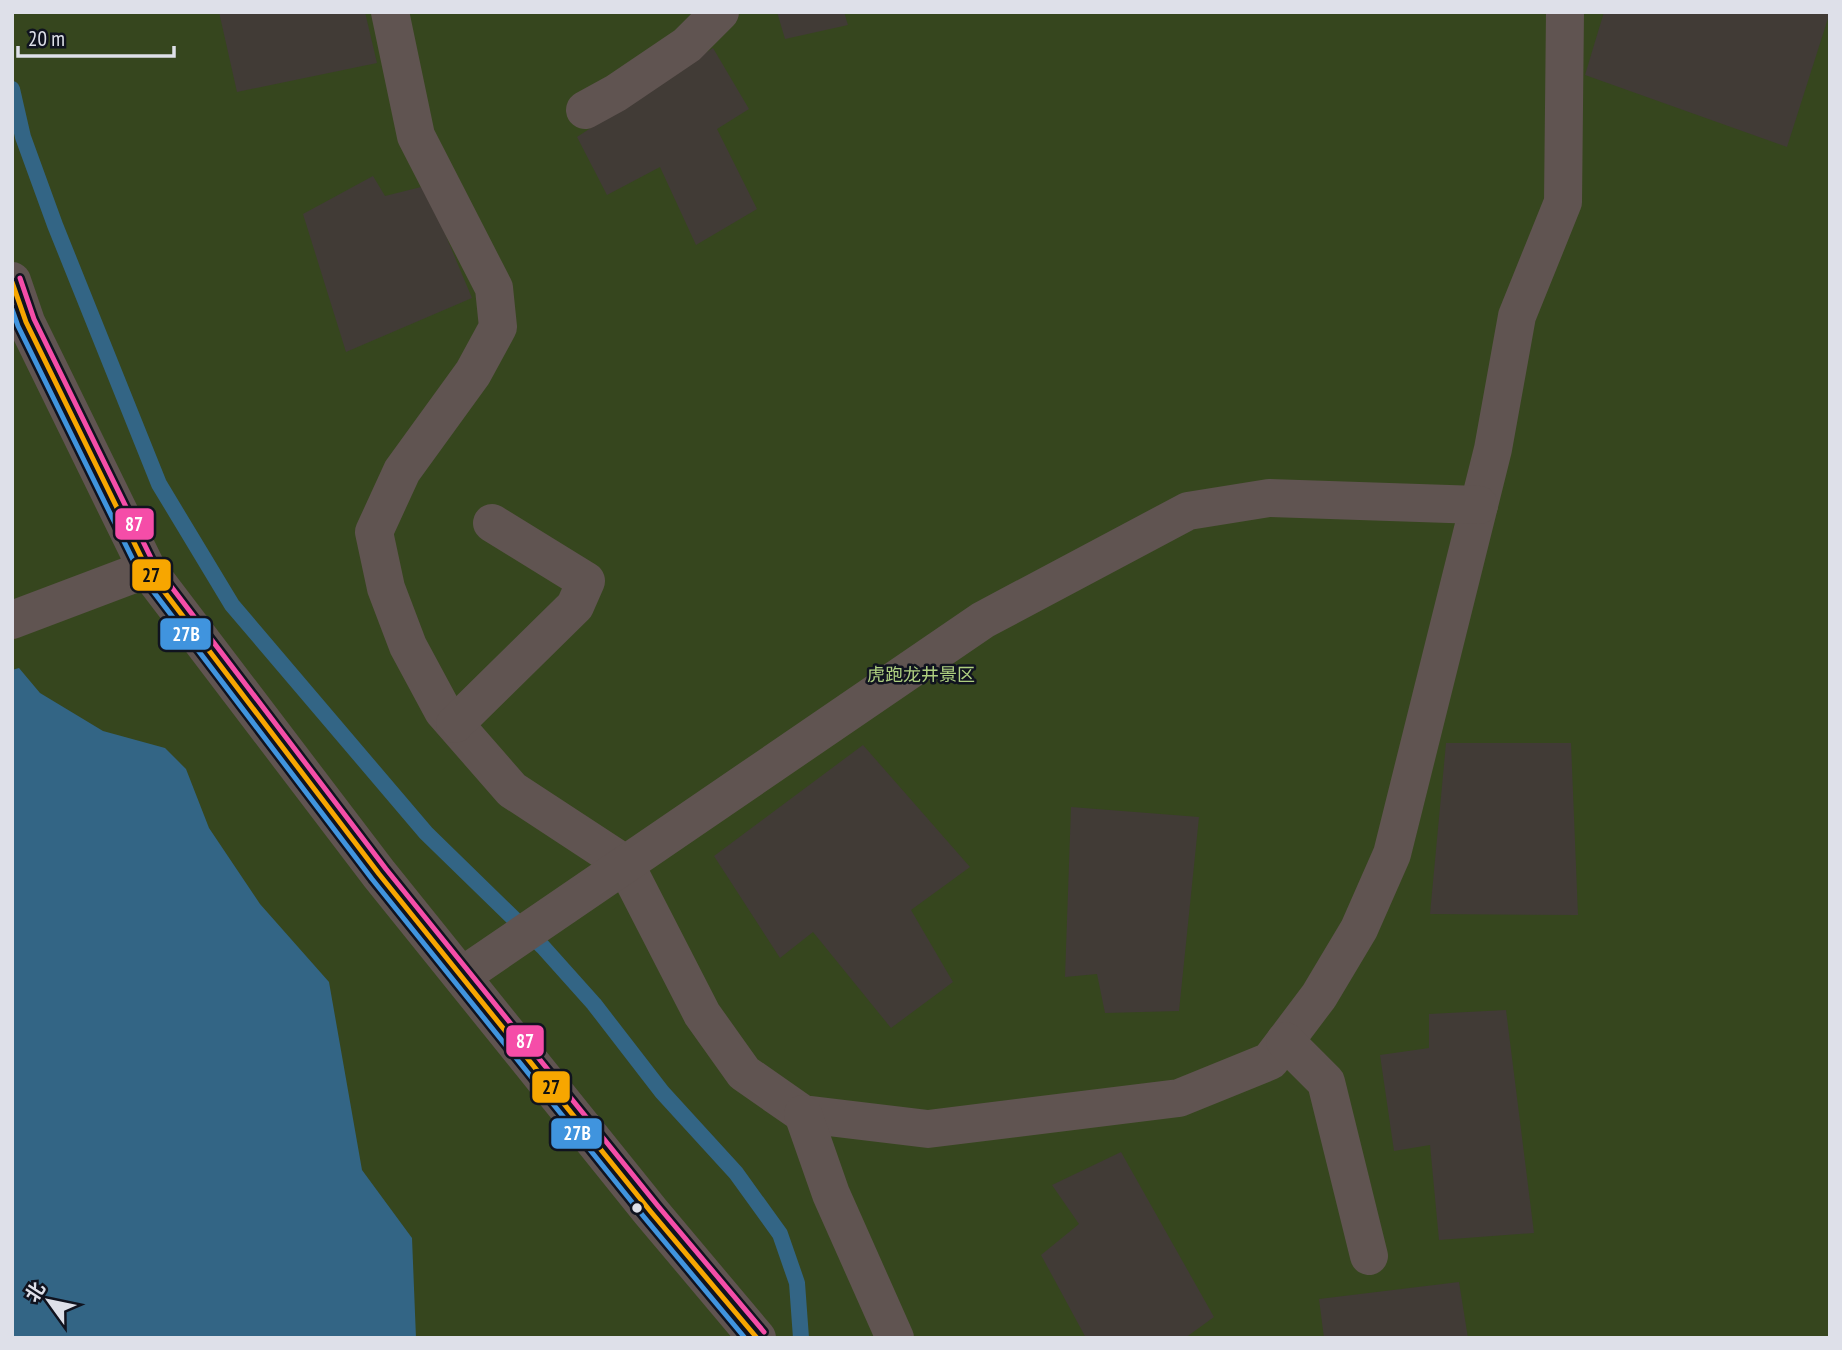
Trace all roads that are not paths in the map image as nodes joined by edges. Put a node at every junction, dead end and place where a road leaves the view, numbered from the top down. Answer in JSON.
{"nodes":[{"id":1,"x":390,"y":12,"type":"edge"},
{"id":2,"x":720,"y":12,"type":"edge"},
{"id":3,"x":1565,"y":12,"type":"edge"},
{"id":4,"x":585,"y":110,"type":"dead end"},
{"id":5,"x":12,"y":281,"type":"edge"},
{"id":6,"x":1479,"y":505,"type":"junction"},
{"id":7,"x":492,"y":523,"type":"dead end"},
{"id":8,"x":147,"y":569,"type":"junction"},
{"id":9,"x":12,"y":620,"type":"edge"},
{"id":10,"x":455,"y":724,"type":"junction"},
{"id":11,"x":625,"y":864,"type":"junction"},
{"id":12,"x":462,"y":976,"type":"junction"},
{"id":13,"x":1285,"y":1041,"type":"junction"},
{"id":14,"x":803,"y":1114,"type":"junction"},
{"id":15,"x":1369,"y":1256,"type":"dead end"},
{"id":16,"x":757,"y":1338,"type":"edge"},
{"id":17,"x":895,"y":1338,"type":"edge"}],
"edges":[{"from":1,"to":10,"type":"street"},
{"from":2,"to":4,"type":"street"},
{"from":3,"to":6,"type":"street"},
{"from":5,"to":8,"type":"street"},
{"from":6,"to":11,"type":"street"},
{"from":6,"to":13,"type":"street"},
{"from":7,"to":10,"type":"street"},
{"from":8,"to":9,"type":"street"},
{"from":8,"to":12,"type":"street"},
{"from":10,"to":11,"type":"street"},
{"from":11,"to":12,"type":"street"},
{"from":11,"to":14,"type":"street"},
{"from":12,"to":16,"type":"street"},
{"from":13,"to":14,"type":"street"},
{"from":13,"to":15,"type":"street"},
{"from":14,"to":17,"type":"street"}]}
